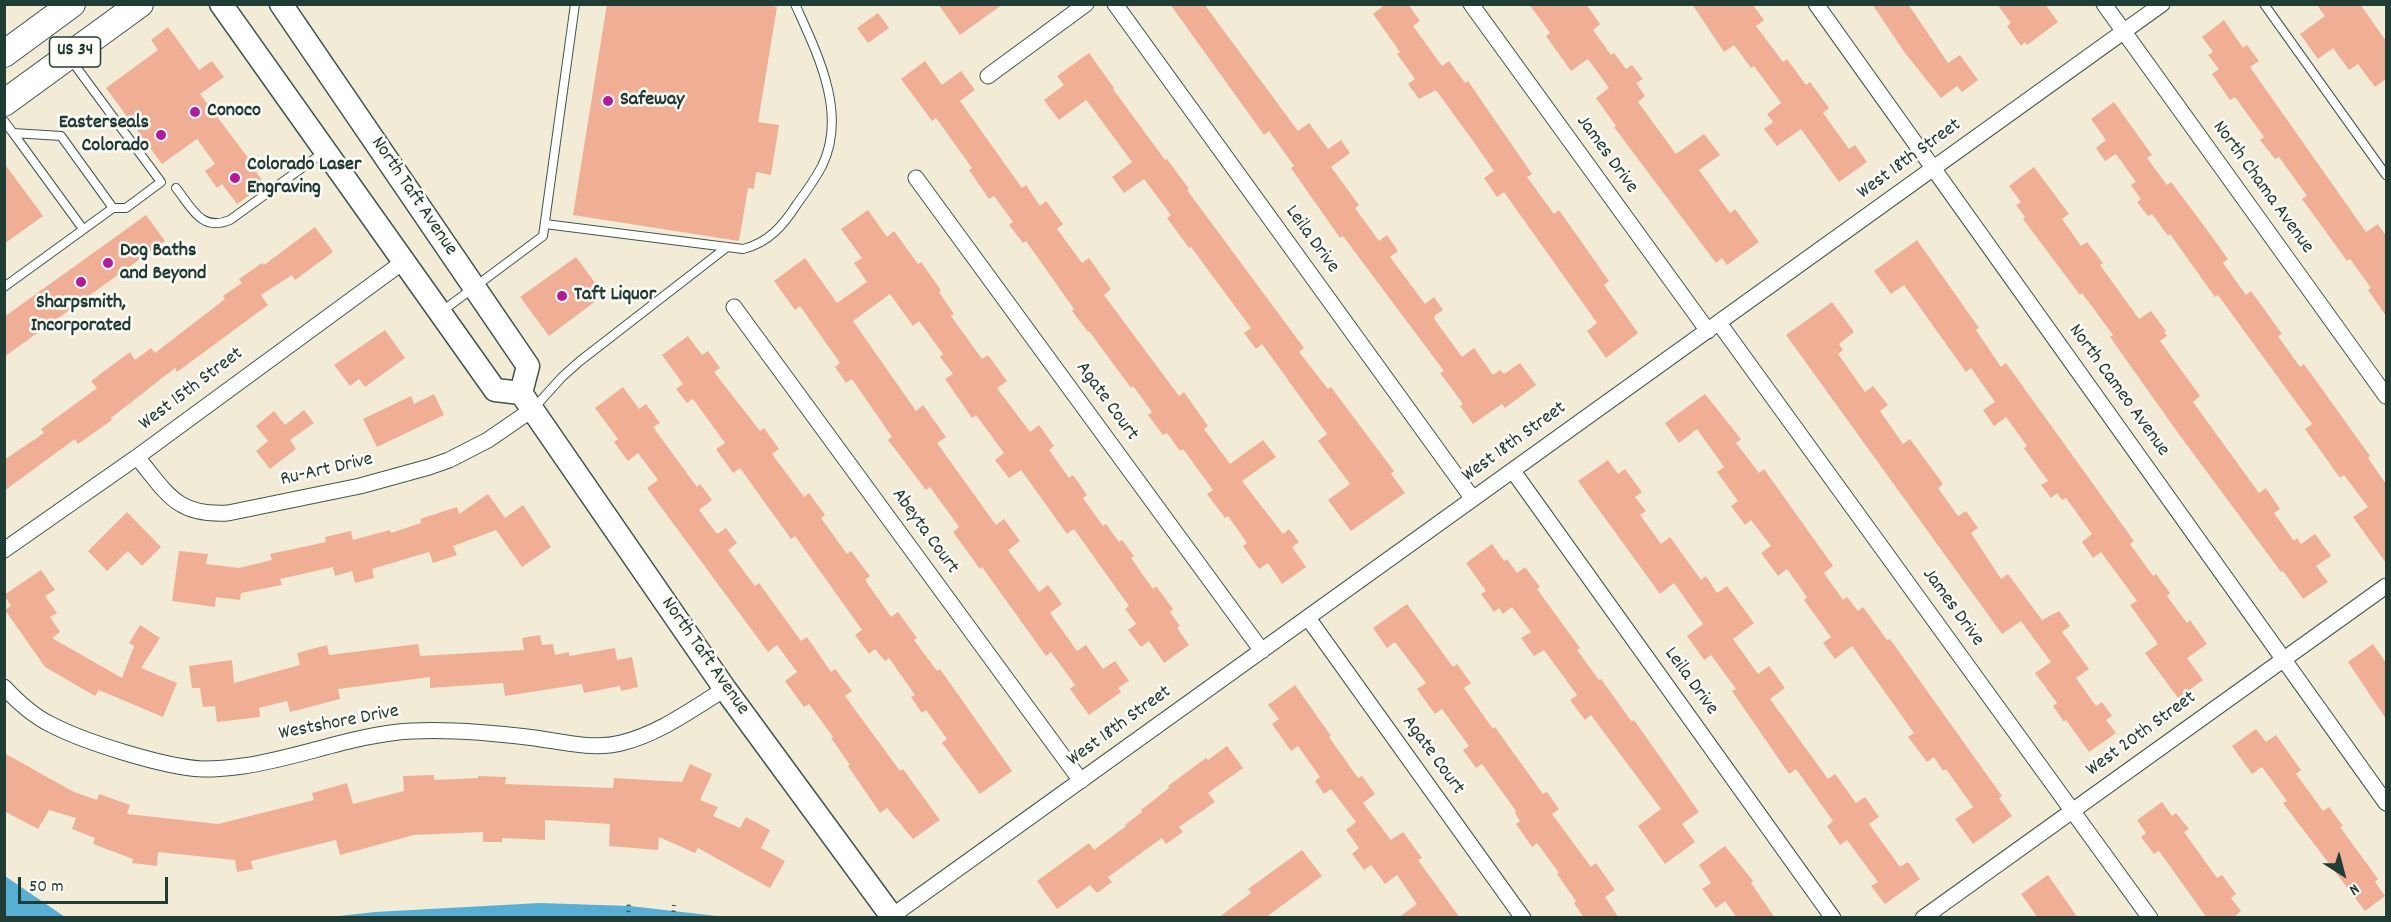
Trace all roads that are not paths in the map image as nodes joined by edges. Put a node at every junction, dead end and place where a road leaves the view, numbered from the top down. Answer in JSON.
{"nodes":[{"id":1,"x":72,"y":4,"type":"edge"},
{"id":2,"x":140,"y":4,"type":"edge"},
{"id":3,"x":221,"y":4,"type":"edge"},
{"id":4,"x":281,"y":4,"type":"edge"},
{"id":5,"x":575,"y":4,"type":"edge"},
{"id":6,"x":795,"y":4,"type":"edge"},
{"id":7,"x":1086,"y":4,"type":"edge"},
{"id":8,"x":1115,"y":4,"type":"edge"},
{"id":9,"x":1471,"y":4,"type":"edge"},
{"id":10,"x":1816,"y":4,"type":"edge"},
{"id":11,"x":2104,"y":4,"type":"edge"},
{"id":12,"x":2162,"y":4,"type":"edge"},
{"id":13,"x":2264,"y":4,"type":"edge"},
{"id":14,"x":2123,"y":32,"type":"junction"},
{"id":15,"x":4,"y":54,"type":"edge"},
{"id":16,"x":69,"y":56,"type":"junction"},
{"id":17,"x":988,"y":76,"type":"dead end"},
{"id":18,"x":4,"y":103,"type":"edge"},
{"id":19,"x":4,"y":121,"type":"edge"},
{"id":20,"x":13,"y":133,"type":"junction"},
{"id":21,"x":325,"y":151,"type":"junction"},
{"id":22,"x":1933,"y":169,"type":"junction"},
{"id":23,"x":2386,"y":175,"type":"edge"},
{"id":24,"x":916,"y":178,"type":"dead end"},
{"id":25,"x":176,"y":188,"type":"dead end"},
{"id":26,"x":113,"y":208,"type":"junction"},
{"id":27,"x":545,"y":224,"type":"junction"},
{"id":28,"x":83,"y":229,"type":"junction"},
{"id":29,"x":727,"y":247,"type":"junction"},
{"id":30,"x":403,"y":262,"type":"junction"},
{"id":31,"x":4,"y":287,"type":"edge"},
{"id":32,"x":475,"y":287,"type":"junction"},
{"id":33,"x":734,"y":307,"type":"dead end"},
{"id":34,"x":440,"y":312,"type":"junction"},
{"id":35,"x":1713,"y":327,"type":"junction"},
{"id":36,"x":2386,"y":396,"type":"edge"},
{"id":37,"x":527,"y":401,"type":"junction"},
{"id":38,"x":137,"y":457,"type":"junction"},
{"id":39,"x":1513,"y":471,"type":"junction"},
{"id":40,"x":1473,"y":499,"type":"junction"},
{"id":41,"x":4,"y":550,"type":"edge"},
{"id":42,"x":2386,"y":586,"type":"edge"},
{"id":43,"x":1308,"y":618,"type":"junction"},
{"id":44,"x":1262,"y":651,"type":"junction"},
{"id":45,"x":2285,"y":659,"type":"junction"},
{"id":46,"x":4,"y":687,"type":"edge"},
{"id":47,"x":725,"y":689,"type":"junction"},
{"id":48,"x":1081,"y":781,"type":"junction"},
{"id":49,"x":2386,"y":803,"type":"edge"},
{"id":50,"x":2073,"y":810,"type":"junction"},
{"id":51,"x":893,"y":917,"type":"edge"},
{"id":52,"x":1523,"y":918,"type":"edge"},
{"id":53,"x":1833,"y":918,"type":"edge"},
{"id":54,"x":1923,"y":918,"type":"edge"},
{"id":55,"x":2150,"y":918,"type":"edge"}],
"edges":[{"from":1,"to":15,"type":"highway","number":"US 34"},
{"from":2,"to":16,"type":"highway","number":"US 34"},
{"from":3,"to":21,"type":"main road"},
{"from":4,"to":32,"type":"main road","name":"North Taft Avenue"},
{"from":5,"to":27,"type":"lane"},
{"from":6,"to":29,"type":"lane"},
{"from":7,"to":17,"type":"street"},
{"from":8,"to":40,"type":"street","name":"Leila Drive"},
{"from":9,"to":35,"type":"street","name":"James Drive"},
{"from":10,"to":22,"type":"street","name":"North Cameo Avenue"},
{"from":11,"to":14,"type":"street","name":"North Chama Avenue"},
{"from":12,"to":14,"type":"street","name":"West 18th Street"},
{"from":13,"to":23,"type":"lane"},
{"from":14,"to":22,"type":"street","name":"West 18th Street"},
{"from":14,"to":36,"type":"street","name":"North Chama Avenue"},
{"from":16,"to":18,"type":"highway","number":"US 34"},
{"from":16,"to":26,"type":"lane"},
{"from":19,"to":20,"type":"lane"},
{"from":20,"to":26,"type":"lane"},
{"from":20,"to":28,"type":"lane"},
{"from":21,"to":25,"type":"lane"},
{"from":21,"to":30,"type":"main road"},
{"from":22,"to":35,"type":"street","name":"West 18th Street"},
{"from":22,"to":45,"type":"street","name":"North Cameo Avenue"},
{"from":24,"to":44,"type":"street","name":"Agate Court"},
{"from":26,"to":28,"type":"lane"},
{"from":27,"to":29,"type":"lane"},
{"from":27,"to":32,"type":"lane"},
{"from":28,"to":31,"type":"lane"},
{"from":29,"to":37,"type":"lane"},
{"from":30,"to":34,"type":"main road"},
{"from":30,"to":38,"type":"street","name":"West 15th Street"},
{"from":32,"to":34,"type":"lane"},
{"from":32,"to":37,"type":"main road","name":"North Taft Avenue"},
{"from":33,"to":48,"type":"street","name":"Abeyta Court"},
{"from":34,"to":37,"type":"main road"},
{"from":35,"to":39,"type":"street","name":"West 18th Street"},
{"from":35,"to":50,"type":"street","name":"James Drive"},
{"from":37,"to":38,"type":"street","name":"Ru-Art Drive"},
{"from":37,"to":47,"type":"main road","name":"North Taft Avenue"},
{"from":38,"to":41,"type":"street","name":"West 15th Street"},
{"from":39,"to":40,"type":"street","name":"West 18th Street"},
{"from":39,"to":53,"type":"street","name":"Leila Drive"},
{"from":40,"to":43,"type":"street","name":"West 18th Street"},
{"from":42,"to":45,"type":"street","name":"West 20th Street"},
{"from":43,"to":44,"type":"street","name":"West 18th Street"},
{"from":43,"to":52,"type":"street","name":"Agate Court"},
{"from":44,"to":48,"type":"street","name":"West 18th Street"},
{"from":45,"to":49,"type":"street","name":"North Cameo Avenue"},
{"from":45,"to":50,"type":"street","name":"West 20th Street"},
{"from":46,"to":47,"type":"street","name":"Westshore Drive"},
{"from":47,"to":51,"type":"main road","name":"North Taft Avenue"},
{"from":48,"to":51,"type":"street","name":"West 18th Street"},
{"from":50,"to":54,"type":"street","name":"West 20th Street"},
{"from":50,"to":55,"type":"street","name":"James Drive"}]}
